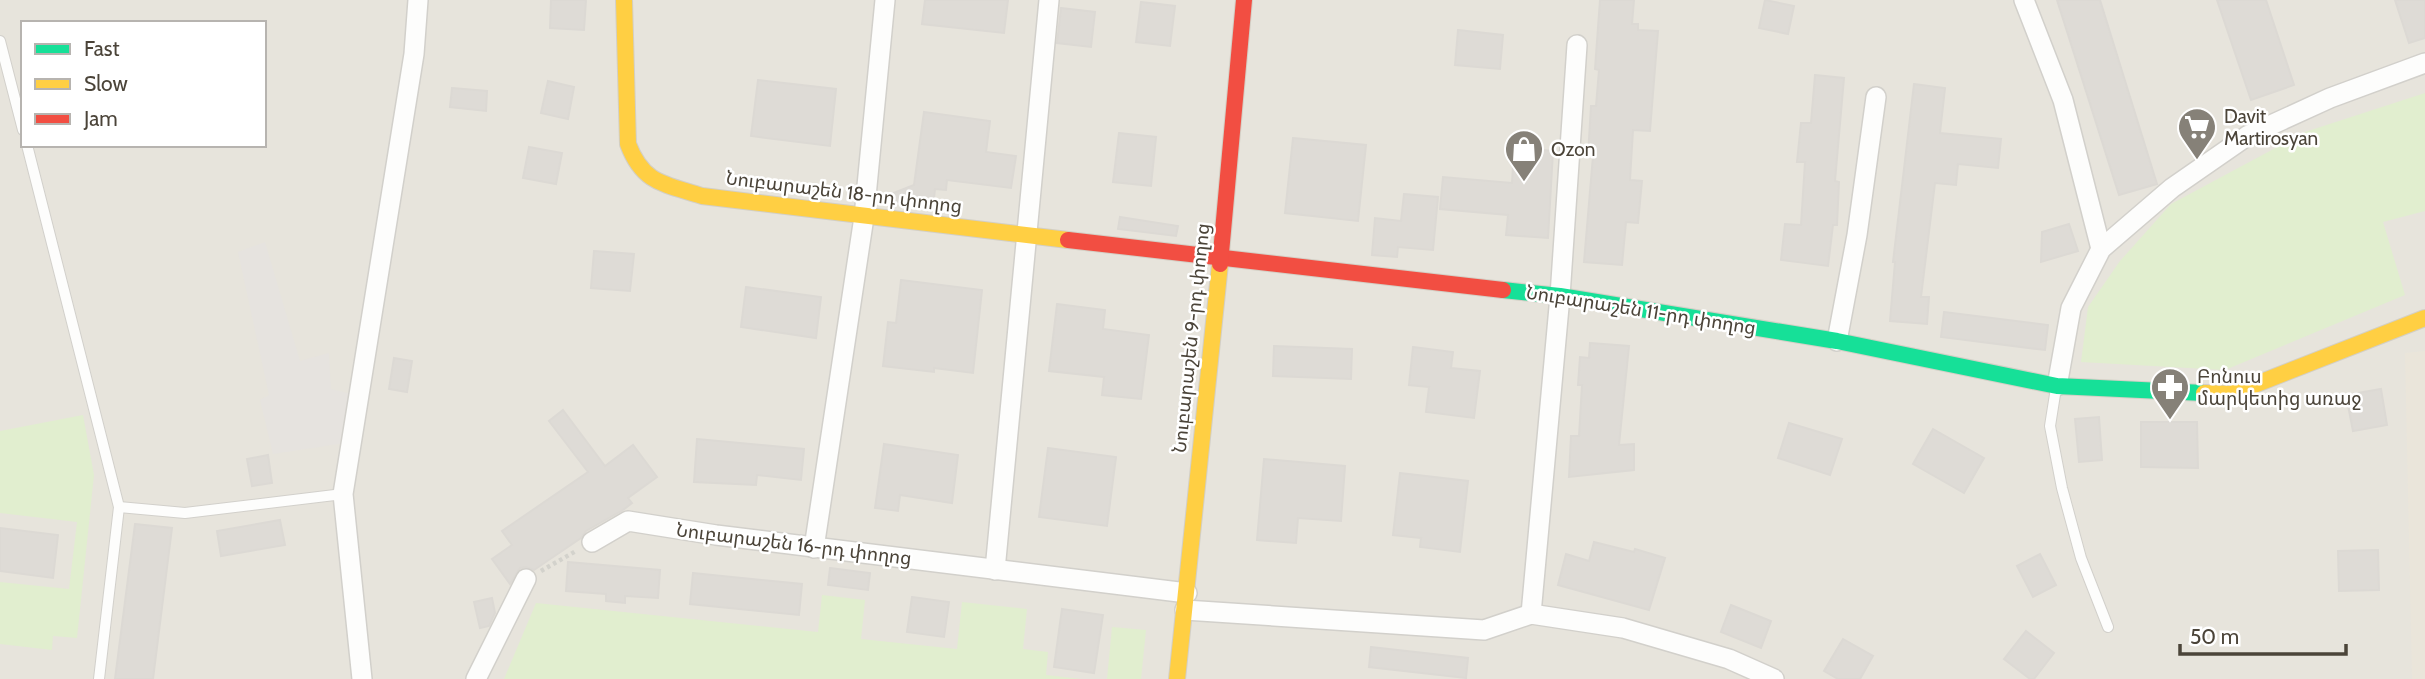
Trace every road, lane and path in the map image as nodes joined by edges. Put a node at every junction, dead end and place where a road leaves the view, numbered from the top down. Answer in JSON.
{"nodes":[{"id":1,"x":418,"y":0,"type":"edge"},
{"id":2,"x":624,"y":0,"type":"edge"},
{"id":3,"x":885,"y":0,"type":"edge"},
{"id":4,"x":1049,"y":0,"type":"edge"},
{"id":5,"x":1244,"y":0,"type":"edge"},
{"id":6,"x":2024,"y":0,"type":"edge"},
{"id":7,"x":0,"y":41,"type":"edge"},
{"id":8,"x":1577,"y":45,"type":"dead end"},
{"id":9,"x":2425,"y":63,"type":"edge"},
{"id":10,"x":1876,"y":97,"type":"dead end"},
{"id":11,"x":21,"y":122,"type":"edge"},
{"id":12,"x":28,"y":147,"type":"edge"},
{"id":13,"x":864,"y":217,"type":"junction"},
{"id":14,"x":1027,"y":234,"type":"junction"},
{"id":15,"x":2101,"y":249,"type":"junction"},
{"id":16,"x":1221,"y":258,"type":"junction"},
{"id":17,"x":1560,"y":296,"type":"junction"},
{"id":18,"x":2425,"y":318,"type":"edge"},
{"id":19,"x":1837,"y":341,"type":"junction"},
{"id":20,"x":2057,"y":386,"type":"junction"},
{"id":21,"x":343,"y":494,"type":"junction"},
{"id":22,"x":119,"y":507,"type":"junction"},
{"id":23,"x":592,"y":542,"type":"joint"},
{"id":24,"x":814,"y":548,"type":"junction"},
{"id":25,"x":995,"y":570,"type":"junction"},
{"id":26,"x":526,"y":579,"type":"joint"},
{"id":27,"x":1186,"y":602,"type":"junction"},
{"id":28,"x":1531,"y":614,"type":"junction"},
{"id":29,"x":2108,"y":626,"type":"dead end"},
{"id":30,"x":99,"y":679,"type":"edge"},
{"id":31,"x":362,"y":679,"type":"edge"},
{"id":32,"x":476,"y":679,"type":"edge"},
{"id":33,"x":1177,"y":679,"type":"edge"},
{"id":34,"x":1774,"y":679,"type":"edge"}],
"edges":[{"from":1,"to":21,"type":"street"},
{"from":2,"to":13,"type":"street","name":"Նուբարաշեն 18-րդ փողոց"},
{"from":3,"to":13,"type":"street"},
{"from":4,"to":14,"type":"street"},
{"from":5,"to":16,"type":"street","name":"Նուբարաշեն 9-րդ փողոց"},
{"from":6,"to":15,"type":"street"},
{"from":7,"to":11,"type":"lane"},
{"from":8,"to":17,"type":"street"},
{"from":9,"to":15,"type":"street"},
{"from":10,"to":19,"type":"street"},
{"from":12,"to":22,"type":"lane"},
{"from":13,"to":14,"type":"street","name":"Նուբարաշեն 18-րդ փողոց"},
{"from":13,"to":24,"type":"street"},
{"from":14,"to":16,"type":"street","name":"Նուբարաշեն 18-րդ փողոց"},
{"from":14,"to":25,"type":"street"},
{"from":15,"to":20,"type":"street"},
{"from":16,"to":17,"type":"street","name":"Նուբարաշեն 11-րդ փողոց"},
{"from":16,"to":27,"type":"street","name":"Նուբարաշեն 9-րդ փողոց"},
{"from":17,"to":19,"type":"street","name":"Նուբարաշեն 11-րդ փողոց"},
{"from":17,"to":28,"type":"street"},
{"from":18,"to":20,"type":"street","name":"Նուբարաշեն 11-րդ փողոց"},
{"from":19,"to":20,"type":"street","name":"Նուբարաշեն 11-րդ փողոց"},
{"from":20,"to":29,"type":"lane"},
{"from":21,"to":22,"type":"lane"},
{"from":21,"to":31,"type":"street"},
{"from":22,"to":30,"type":"lane"},
{"from":23,"to":24,"type":"street","name":"Նուբարաշեն 16-րդ փողոց"},
{"from":23,"to":26,"type":"path"},
{"from":24,"to":25,"type":"street","name":"Նուբարաշեն 16-րդ փողոց"},
{"from":25,"to":27,"type":"street","name":"Նուբարաշեն 16-րդ փողոց"},
{"from":26,"to":32,"type":"street"},
{"from":27,"to":28,"type":"street","name":"Նուբարաշեն 16-րդ փողոց"},
{"from":27,"to":33,"type":"street","name":"Նուբարաշեն 9-րդ փողոց"},
{"from":28,"to":34,"type":"street"}]}
